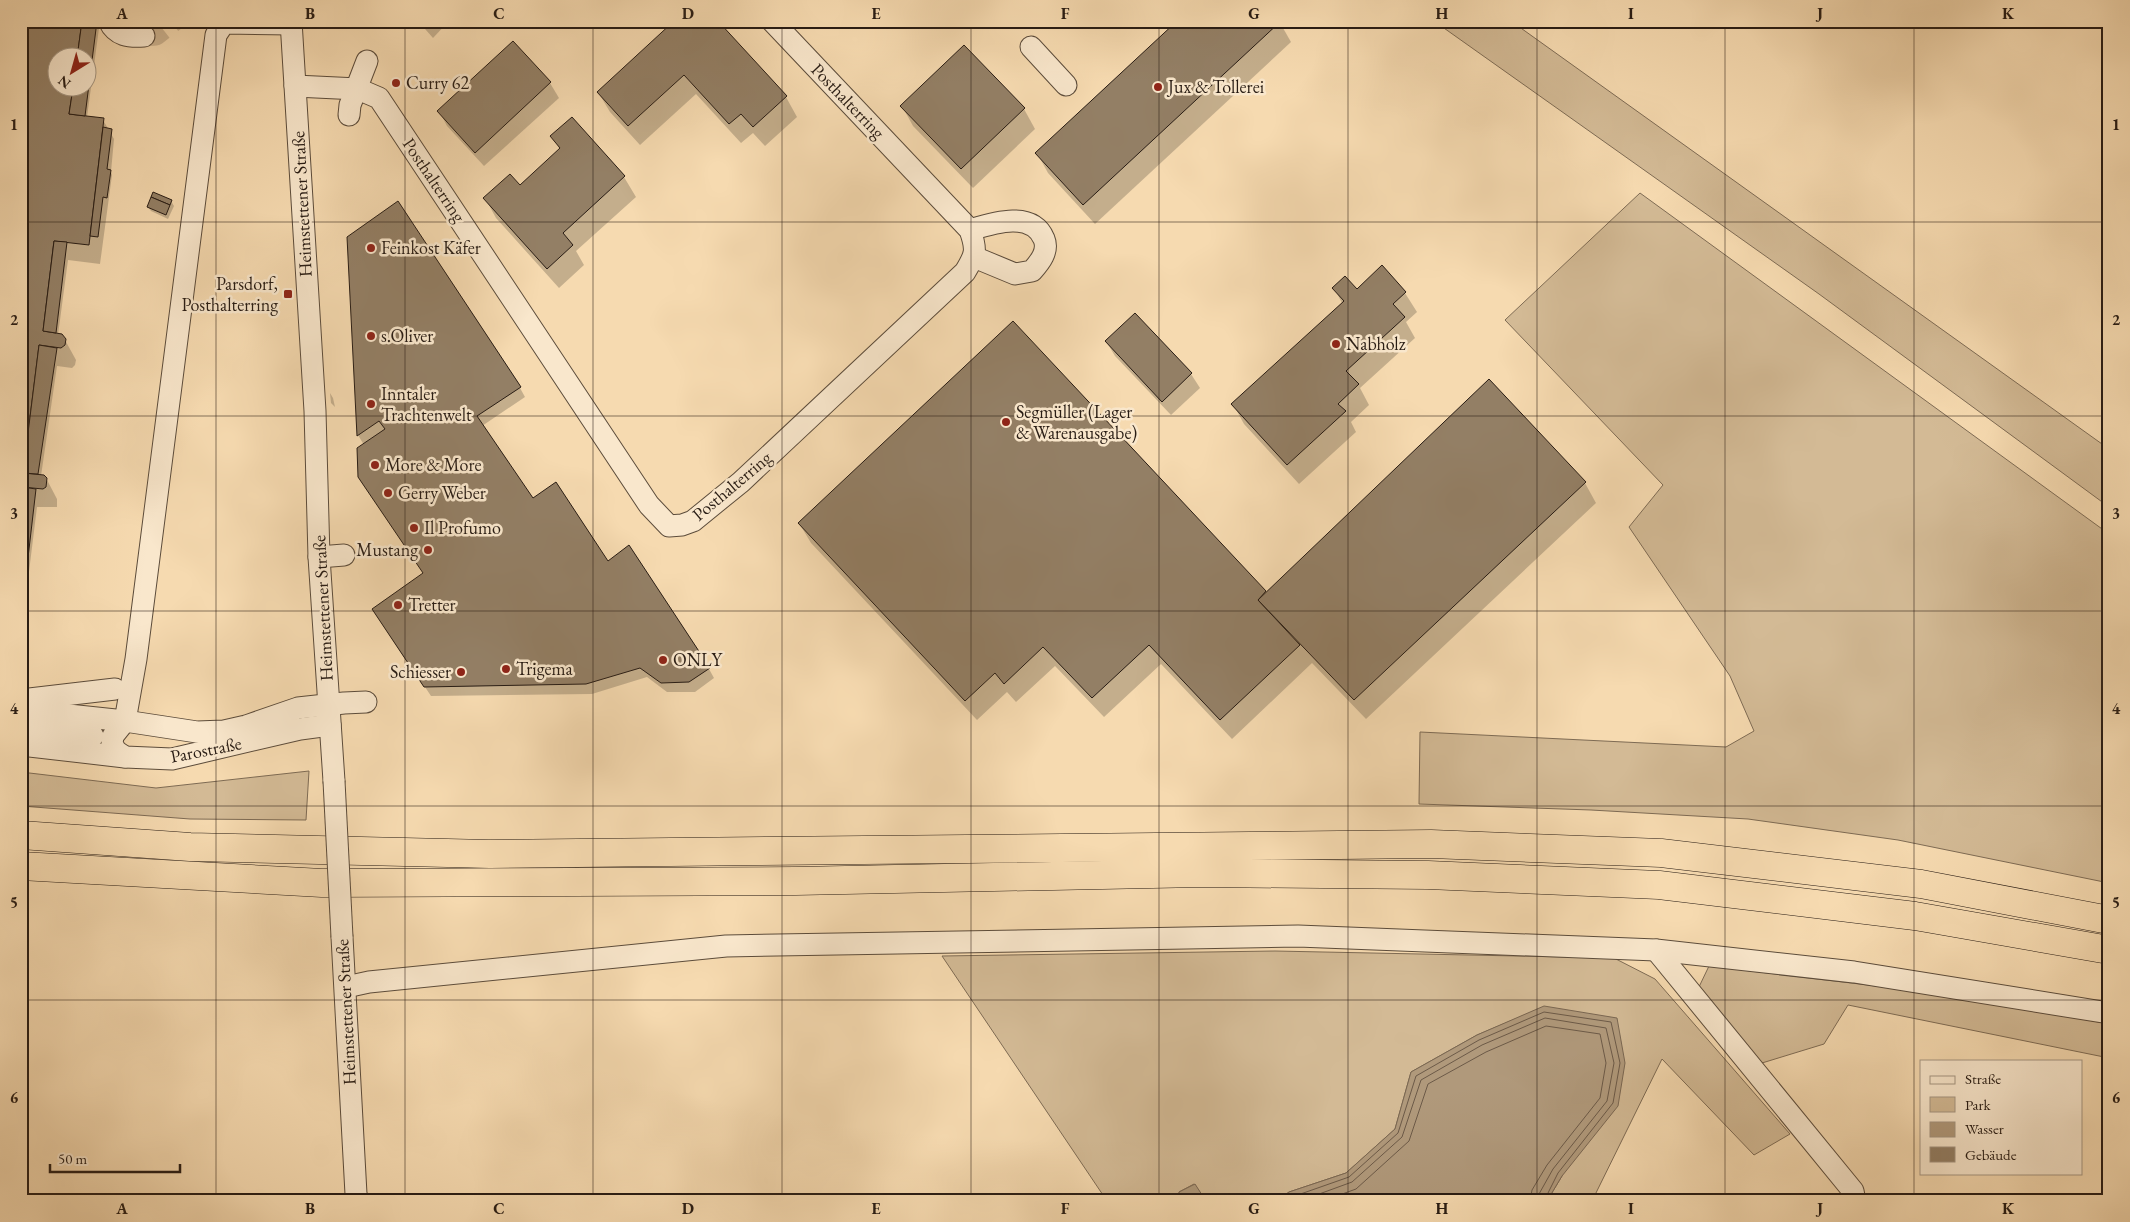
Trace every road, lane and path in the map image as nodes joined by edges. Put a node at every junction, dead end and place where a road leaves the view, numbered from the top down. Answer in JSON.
{"nodes":[{"id":1,"x":109,"y":21,"type":"edge"},
{"id":2,"x":772,"y":21,"type":"edge"},
{"id":3,"x":223,"y":22,"type":"edge"},
{"id":4,"x":291,"y":23,"type":"edge"},
{"id":5,"x":144,"y":36,"type":"tunnel mouth"},
{"id":6,"x":1031,"y":47,"type":"dead end"},
{"id":7,"x":367,"y":61,"type":"dead end"},
{"id":8,"x":1066,"y":85,"type":"dead end"},
{"id":9,"x":295,"y":86,"type":"junction"},
{"id":10,"x":358,"y":89,"type":"junction"},
{"id":11,"x":349,"y":115,"type":"dead end"},
{"id":12,"x":970,"y":230,"type":"junction"},
{"id":13,"x":974,"y":257,"type":"junction"},
{"id":14,"x":344,"y":555,"type":"dead end"},
{"id":15,"x":319,"y":557,"type":"junction"},
{"id":16,"x":124,"y":685,"type":"junction"},
{"id":17,"x":21,"y":700,"type":"edge"},
{"id":18,"x":366,"y":702,"type":"dead end"},
{"id":19,"x":328,"y":704,"type":"junction"},
{"id":20,"x":21,"y":710,"type":"edge"},
{"id":21,"x":127,"y":713,"type":"junction"},
{"id":22,"x":330,"y":725,"type":"junction"},
{"id":23,"x":21,"y":729,"type":"edge"},
{"id":24,"x":93,"y":736,"type":"dead end"},
{"id":25,"x":21,"y":745,"type":"edge"},
{"id":26,"x":125,"y":757,"type":"junction"},
{"id":27,"x":21,"y":835,"type":"edge"},
{"id":28,"x":21,"y":866,"type":"edge"},
{"id":29,"x":2109,"y":920,"type":"edge"},
{"id":30,"x":1656,"y":950,"type":"junction"},
{"id":31,"x":2109,"y":950,"type":"edge"},
{"id":32,"x":346,"y":987,"type":"junction"},
{"id":33,"x":2109,"y":1013,"type":"edge"},
{"id":34,"x":356,"y":1199,"type":"edge"},
{"id":35,"x":1855,"y":1201,"type":"edge"}],
"edges":[{"from":1,"to":5,"type":"street"},
{"from":2,"to":12,"type":"street","name":"Posthalterring"},
{"from":3,"to":4,"type":"street"},
{"from":3,"to":16,"type":"street"},
{"from":4,"to":9,"type":"street","name":"Heimstettener Straße"},
{"from":6,"to":8,"type":"street"},
{"from":7,"to":10,"type":"street"},
{"from":9,"to":10,"type":"street","name":"Posthalterring"},
{"from":9,"to":15,"type":"street","name":"Heimstettener Straße"},
{"from":10,"to":11,"type":"street"},
{"from":10,"to":13,"type":"street","name":"Posthalterring"},
{"from":12,"to":13,"type":"street"},
{"from":12,"to":13,"type":"street"},
{"from":14,"to":15,"type":"street"},
{"from":15,"to":19,"type":"street","name":"Heimstettener Straße"},
{"from":16,"to":17,"type":"street"},
{"from":16,"to":21,"type":"street"},
{"from":18,"to":19,"type":"street","name":"Parostraße"},
{"from":19,"to":21,"type":"street","name":"Parostraße"},
{"from":19,"to":22,"type":"street","name":"Heimstettener Straße"},
{"from":20,"to":21,"type":"street","name":"Parostraße"},
{"from":21,"to":26,"type":"street"},
{"from":22,"to":26,"type":"street","name":"Parostraße"},
{"from":22,"to":32,"type":"street","name":"Heimstettener Straße","bridge":true},
{"from":23,"to":24,"type":"street"},
{"from":25,"to":26,"type":"street","name":"Parostraße"},
{"from":27,"to":29,"type":"highway"},
{"from":28,"to":31,"type":"highway"},
{"from":30,"to":32,"type":"street"},
{"from":30,"to":33,"type":"street"},
{"from":30,"to":35,"type":"street"},
{"from":32,"to":34,"type":"street","name":"Heimstettener Straße"}]}
